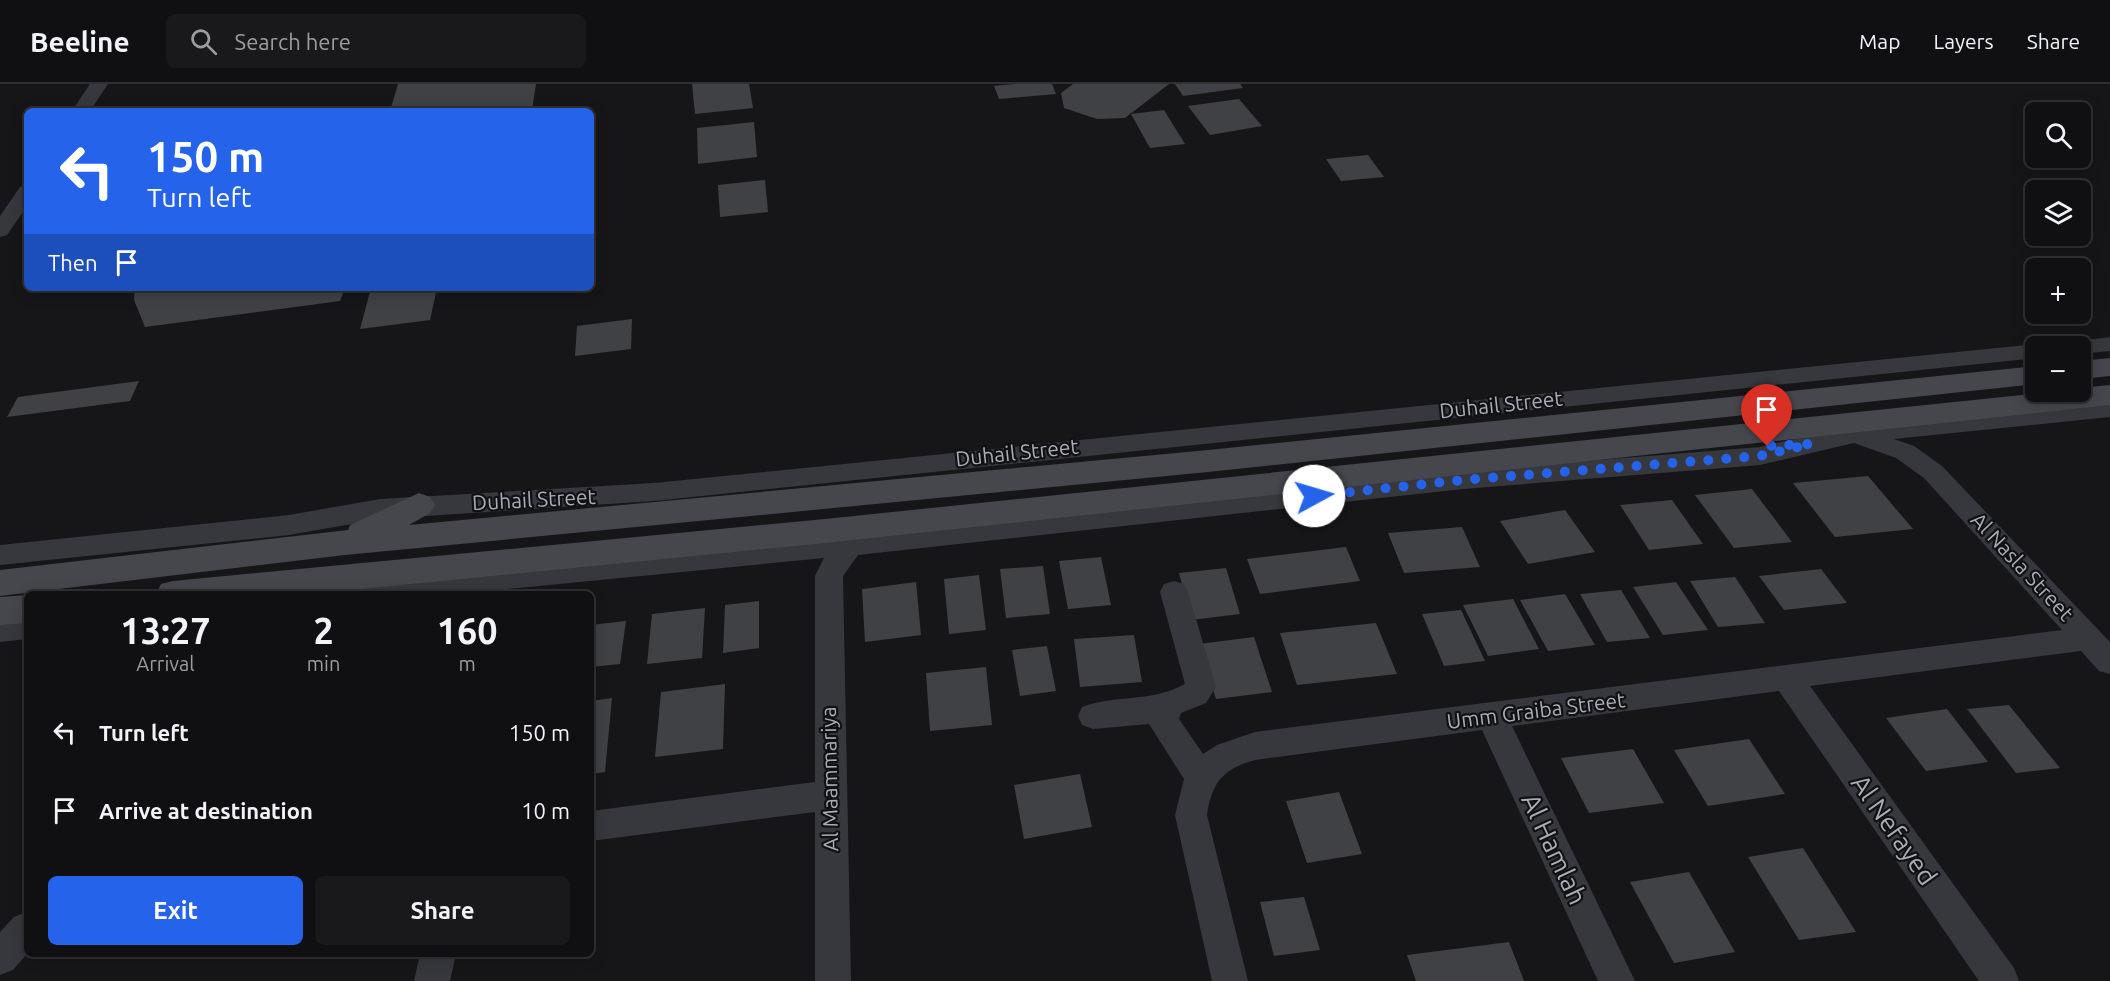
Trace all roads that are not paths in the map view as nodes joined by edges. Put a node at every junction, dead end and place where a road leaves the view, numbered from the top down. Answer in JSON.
{"nodes":[{"id":1,"x":99,"y":84,"type":"edge"},
{"id":2,"x":83,"y":108,"type":"edge"},
{"id":3,"x":24,"y":195,"type":"edge"},
{"id":4,"x":0,"y":231,"type":"edge"},
{"id":5,"x":2110,"y":344,"type":"edge"},
{"id":6,"x":2091,"y":346,"type":"edge"},
{"id":7,"x":2025,"y":352,"type":"edge"},
{"id":8,"x":2110,"y":367,"type":"edge"},
{"id":9,"x":2091,"y":369,"type":"edge"},
{"id":10,"x":2025,"y":376,"type":"edge"},
{"id":11,"x":2110,"y":394,"type":"edge"},
{"id":12,"x":2110,"y":409,"type":"edge"},
{"id":13,"x":1931,"y":425,"type":"junction"},
{"id":14,"x":1854,"y":434,"type":"junction"},
{"id":15,"x":1811,"y":444,"type":"junction"},
{"id":16,"x":1540,"y":453,"type":"junction"},
{"id":17,"x":1934,"y":472,"type":"junction"},
{"id":18,"x":419,"y":506,"type":"junction"},
{"id":19,"x":345,"y":543,"type":"junction"},
{"id":20,"x":850,"y":545,"type":"junction"},
{"id":21,"x":804,"y":550,"type":"junction"},
{"id":22,"x":0,"y":555,"type":"edge"},
{"id":23,"x":829,"y":576,"type":"junction"},
{"id":24,"x":0,"y":583,"type":"edge"},
{"id":25,"x":343,"y":585,"type":"edge"},
{"id":26,"x":405,"y":588,"type":"joint"},
{"id":27,"x":230,"y":591,"type":"edge"},
{"id":28,"x":1174,"y":592,"type":"dead end"},
{"id":29,"x":24,"y":609,"type":"edge"},
{"id":30,"x":0,"y":611,"type":"edge"},
{"id":31,"x":24,"y":627,"type":"edge"},
{"id":32,"x":0,"y":630,"type":"edge"},
{"id":33,"x":2088,"y":638,"type":"junction"},
{"id":34,"x":2110,"y":662,"type":"edge"},
{"id":35,"x":1787,"y":678,"type":"junction"},
{"id":36,"x":1165,"y":709,"type":"junction"},
{"id":37,"x":1093,"y":716,"type":"dead end"},
{"id":38,"x":1492,"y":717,"type":"junction"},
{"id":39,"x":1201,"y":777,"type":"junction"},
{"id":40,"x":830,"y":795,"type":"junction"},
{"id":41,"x":594,"y":826,"type":"edge"},
{"id":42,"x":24,"y":932,"type":"edge"},
{"id":43,"x":0,"y":957,"type":"edge"},
{"id":44,"x":437,"y":957,"type":"edge"},
{"id":45,"x":432,"y":981,"type":"edge"},
{"id":46,"x":833,"y":981,"type":"edge"},
{"id":47,"x":1230,"y":981,"type":"edge"},
{"id":48,"x":1617,"y":981,"type":"edge"},
{"id":49,"x":2001,"y":981,"type":"edge"}],
"edges":[{"from":1,"to":2,"type":"street"},
{"from":3,"to":4,"type":"street"},
{"from":5,"to":6,"type":"street"},
{"from":7,"to":18,"type":"street","name":"Duhail Street"},
{"from":8,"to":9,"type":"main road"},
{"from":10,"to":19,"type":"main road","name":"Duhail Street"},
{"from":11,"to":16,"type":"main road"},
{"from":12,"to":13,"type":"street"},
{"from":13,"to":14,"type":"street"},
{"from":13,"to":17,"type":"street","name":"Al Nasla Street"},
{"from":14,"to":15,"type":"street"},
{"from":14,"to":17,"type":"street","name":"Al Nasla Street"},
{"from":15,"to":16,"type":"main road"},
{"from":15,"to":20,"type":"street"},
{"from":16,"to":25,"type":"main road"},
{"from":17,"to":33,"type":"street","name":"Al Nasla Street"},
{"from":18,"to":19,"type":"main road"},
{"from":18,"to":22,"type":"street","name":"Duhail Street"},
{"from":19,"to":24,"type":"main road","name":"Duhail Street"},
{"from":20,"to":21,"type":"street"},
{"from":20,"to":23,"type":"street"},
{"from":21,"to":23,"type":"street"},
{"from":21,"to":26,"type":"street"},
{"from":23,"to":40,"type":"street","name":"Al Maammariya"},
{"from":25,"to":26,"type":"main road"},
{"from":25,"to":27,"type":"main road"},
{"from":28,"to":36,"type":"street"},
{"from":29,"to":30,"type":"main road"},
{"from":31,"to":32,"type":"street"},
{"from":33,"to":34,"type":"street","name":"Al Nasla Street"},
{"from":33,"to":35,"type":"street","name":"Umm Graiba Street"},
{"from":35,"to":38,"type":"street","name":"Umm Graiba Street"},
{"from":35,"to":49,"type":"street","name":"Al Nefayed"},
{"from":36,"to":37,"type":"street"},
{"from":36,"to":39,"type":"street"},
{"from":38,"to":39,"type":"street","name":"Umm Graiba Street"},
{"from":38,"to":48,"type":"street","name":"Al Hamlah"},
{"from":39,"to":47,"type":"street"},
{"from":40,"to":41,"type":"street"},
{"from":40,"to":46,"type":"street","name":"Al Maammariya"},
{"from":42,"to":43,"type":"street"},
{"from":44,"to":45,"type":"street"}]}
